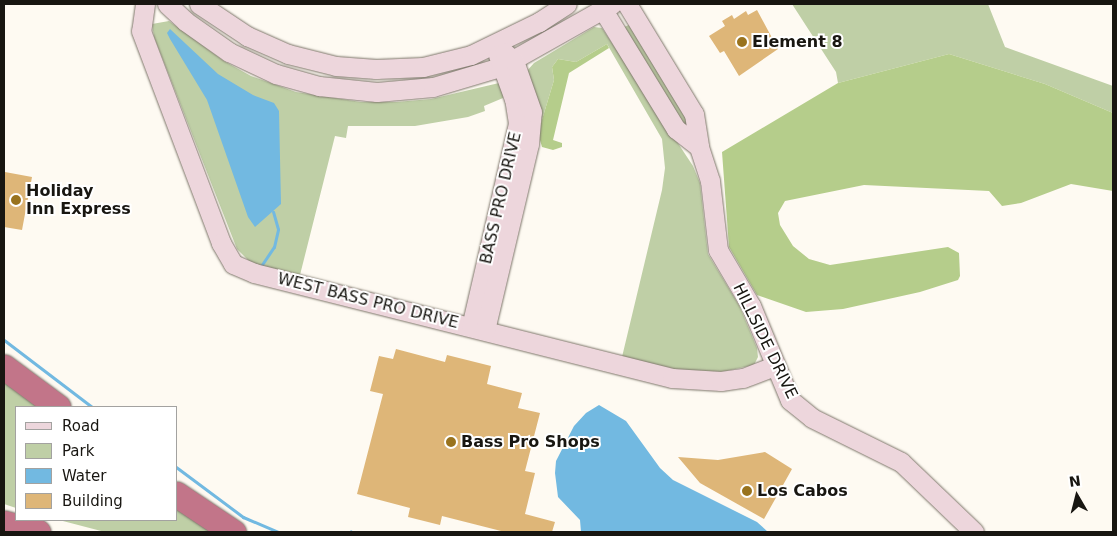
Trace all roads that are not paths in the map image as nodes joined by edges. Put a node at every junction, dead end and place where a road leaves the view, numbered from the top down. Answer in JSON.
{"nodes":[{"id":1,"x":145,"y":4,"type":"edge"},
{"id":2,"x":167,"y":4,"type":"edge"},
{"id":3,"x":198,"y":4,"type":"edge"},
{"id":4,"x":568,"y":4,"type":"edge"},
{"id":5,"x":627,"y":4,"type":"edge"},
{"id":6,"x":606,"y":6,"type":"edge"},
{"id":7,"x":496,"y":44,"type":"junction"},
{"id":8,"x":507,"y":64,"type":"junction"},
{"id":9,"x":699,"y":147,"type":"junction"},
{"id":10,"x":478,"y":328,"type":"junction"},
{"id":11,"x":775,"y":366,"type":"junction"},
{"id":12,"x":4,"y":367,"type":"edge"},
{"id":13,"x":57,"y":406,"type":"edge"},
{"id":14,"x":178,"y":495,"type":"edge"},
{"id":15,"x":4,"y":523,"type":"edge"},
{"id":16,"x":38,"y":532,"type":"edge"},
{"id":17,"x":233,"y":532,"type":"edge"},
{"id":18,"x":974,"y":532,"type":"edge"}],
"edges":[{"from":1,"to":10,"type":"street","name":"WEST BASS PRO DRIVE"},
{"from":2,"to":8,"type":"street"},
{"from":3,"to":7,"type":"street"},
{"from":4,"to":7,"type":"street"},
{"from":5,"to":9,"type":"street","name":"HILLSIDE DRIVE"},
{"from":6,"to":8,"type":"street"},
{"from":6,"to":9,"type":"street"},
{"from":7,"to":8,"type":"street","name":"BASS PRO DRIVE"},
{"from":8,"to":10,"type":"street","name":"BASS PRO DRIVE"},
{"from":9,"to":11,"type":"street","name":"HILLSIDE DRIVE"},
{"from":10,"to":11,"type":"street","name":"WEST BASS PRO DRIVE"},
{"from":11,"to":18,"type":"street","name":"HILLSIDE DRIVE"},
{"from":12,"to":13,"type":"highway"},
{"from":14,"to":17,"type":"highway"},
{"from":15,"to":16,"type":"highway"}]}
